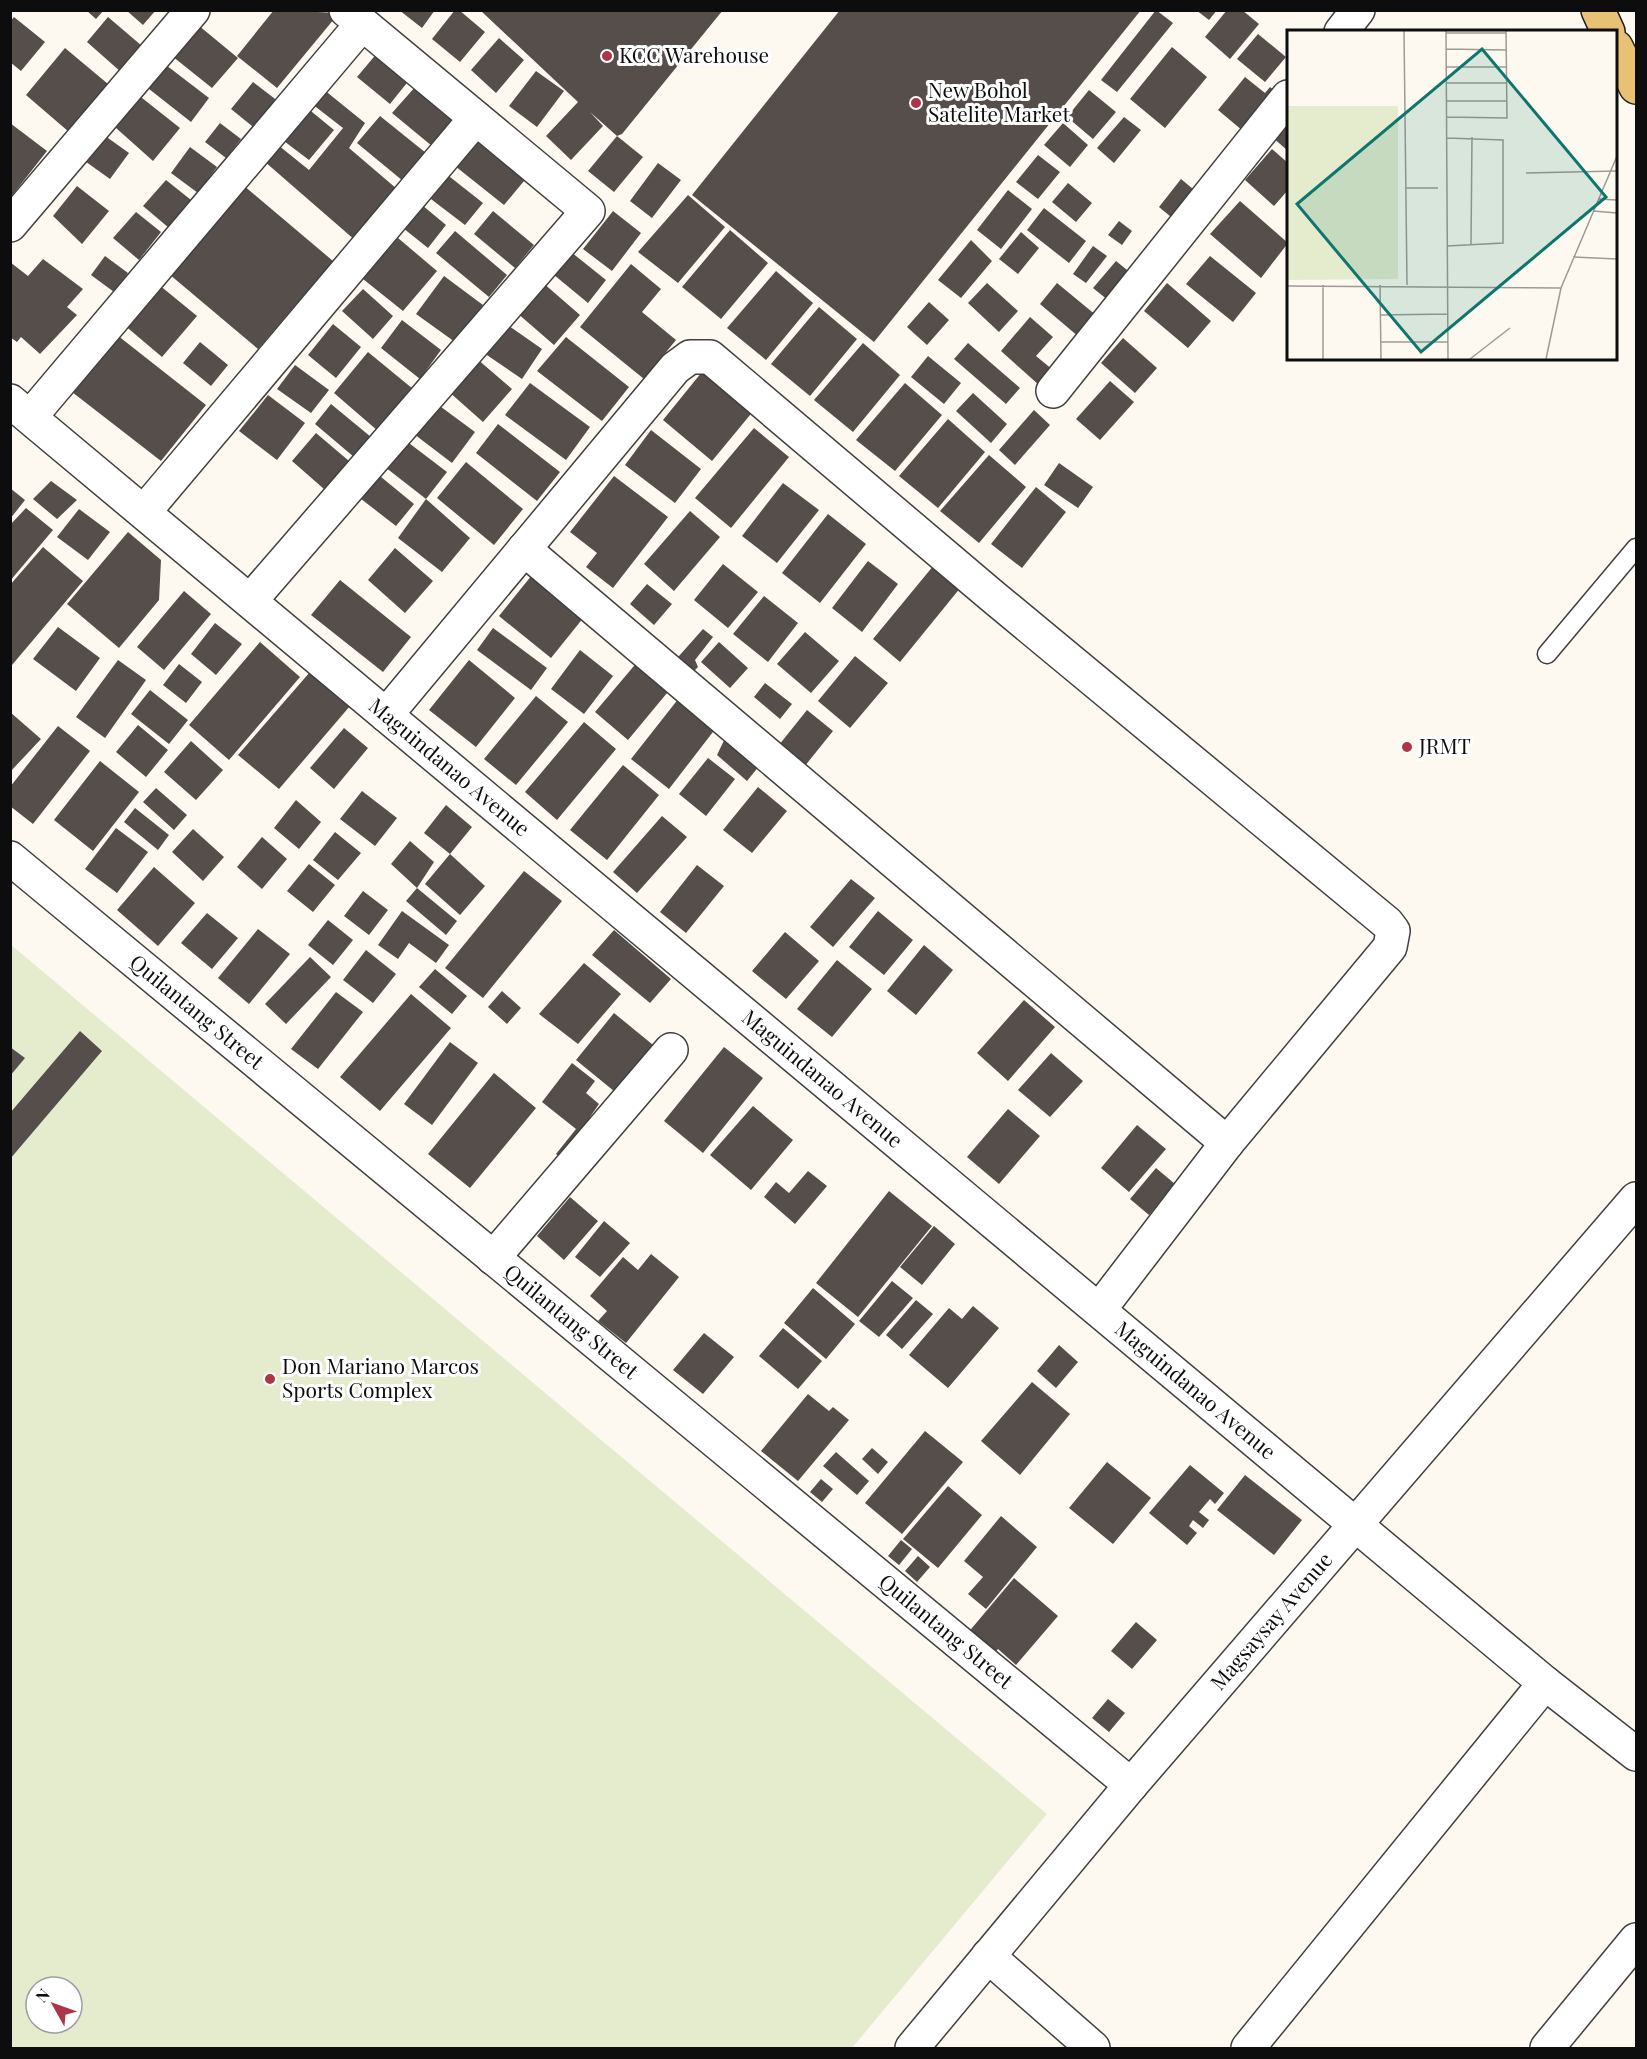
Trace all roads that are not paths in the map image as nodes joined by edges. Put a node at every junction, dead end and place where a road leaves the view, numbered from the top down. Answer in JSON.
{"nodes":[{"id":1,"x":193,"y":10,"type":"edge"},
{"id":2,"x":1358,"y":10,"type":"edge"},
{"id":3,"x":1598,"y":10,"type":"edge"},
{"id":4,"x":354,"y":17,"type":"edge"},
{"id":5,"x":1343,"y":30,"type":"edge"},
{"id":6,"x":1610,"y":30,"type":"edge"},
{"id":7,"x":1287,"y":98,"type":"edge"},
{"id":8,"x":476,"y":118,"type":"junction"},
{"id":9,"x":10,"y":225,"type":"edge"},
{"id":10,"x":1053,"y":391,"type":"dead end"},
{"id":11,"x":20,"y":409,"type":"edge"},
{"id":12,"x":144,"y":512,"type":"junction"},
{"id":13,"x":1636,"y":548,"type":"edge"},
{"id":14,"x":524,"y":549,"type":"junction"},
{"id":15,"x":250,"y":601,"type":"junction"},
{"id":16,"x":1547,"y":654,"type":"dead end"},
{"id":17,"x":386,"y":715,"type":"junction"},
{"id":18,"x":10,"y":858,"type":"edge"},
{"id":19,"x":671,"y":1050,"type":"dead end"},
{"id":20,"x":1227,"y":1143,"type":"junction"},
{"id":21,"x":1636,"y":1199,"type":"edge"},
{"id":22,"x":493,"y":1258,"type":"junction"},
{"id":23,"x":1099,"y":1310,"type":"junction"},
{"id":24,"x":1356,"y":1525,"type":"junction"},
{"id":25,"x":1545,"y":1683,"type":"junction"},
{"id":26,"x":1636,"y":1754,"type":"edge"},
{"id":27,"x":1131,"y":1785,"type":"junction"},
{"id":28,"x":1636,"y":1940,"type":"edge"},
{"id":29,"x":988,"y":1956,"type":"junction"},
{"id":30,"x":912,"y":2049,"type":"edge"},
{"id":31,"x":1093,"y":2049,"type":"edge"},
{"id":32,"x":1248,"y":2049,"type":"edge"},
{"id":33,"x":1547,"y":2049,"type":"edge"}],
"edges":[{"from":1,"to":9,"type":"street"},
{"from":2,"to":5,"type":"street"},
{"from":3,"to":6,"type":"main road"},
{"from":4,"to":8,"type":"street"},
{"from":4,"to":11,"type":"street"},
{"from":7,"to":10,"type":"street"},
{"from":8,"to":12,"type":"street"},
{"from":8,"to":15,"type":"street"},
{"from":11,"to":12,"type":"street","name":"Maguindanao Avenue"},
{"from":12,"to":15,"type":"street","name":"Maguindanao Avenue"},
{"from":13,"to":16,"type":"lane"},
{"from":14,"to":17,"type":"street"},
{"from":14,"to":20,"type":"street"},
{"from":14,"to":20,"type":"street"},
{"from":15,"to":17,"type":"street","name":"Maguindanao Avenue"},
{"from":17,"to":23,"type":"street","name":"Maguindanao Avenue"},
{"from":18,"to":22,"type":"street","name":"Quilantang Street"},
{"from":19,"to":22,"type":"street"},
{"from":20,"to":23,"type":"street"},
{"from":21,"to":24,"type":"street","name":"Magsaysay Avenue"},
{"from":22,"to":27,"type":"street","name":"Quilantang Street"},
{"from":23,"to":24,"type":"street","name":"Maguindanao Avenue"},
{"from":24,"to":25,"type":"street","name":"Maguindanao Avenue"},
{"from":24,"to":27,"type":"street","name":"Magsaysay Avenue"},
{"from":25,"to":26,"type":"street","name":"Maguindanao Avenue"},
{"from":25,"to":32,"type":"street"},
{"from":27,"to":29,"type":"street","name":"Magsaysay Avenue"},
{"from":28,"to":33,"type":"street"},
{"from":29,"to":30,"type":"street","name":"Magsaysay Avenue"},
{"from":29,"to":31,"type":"street"}]}
